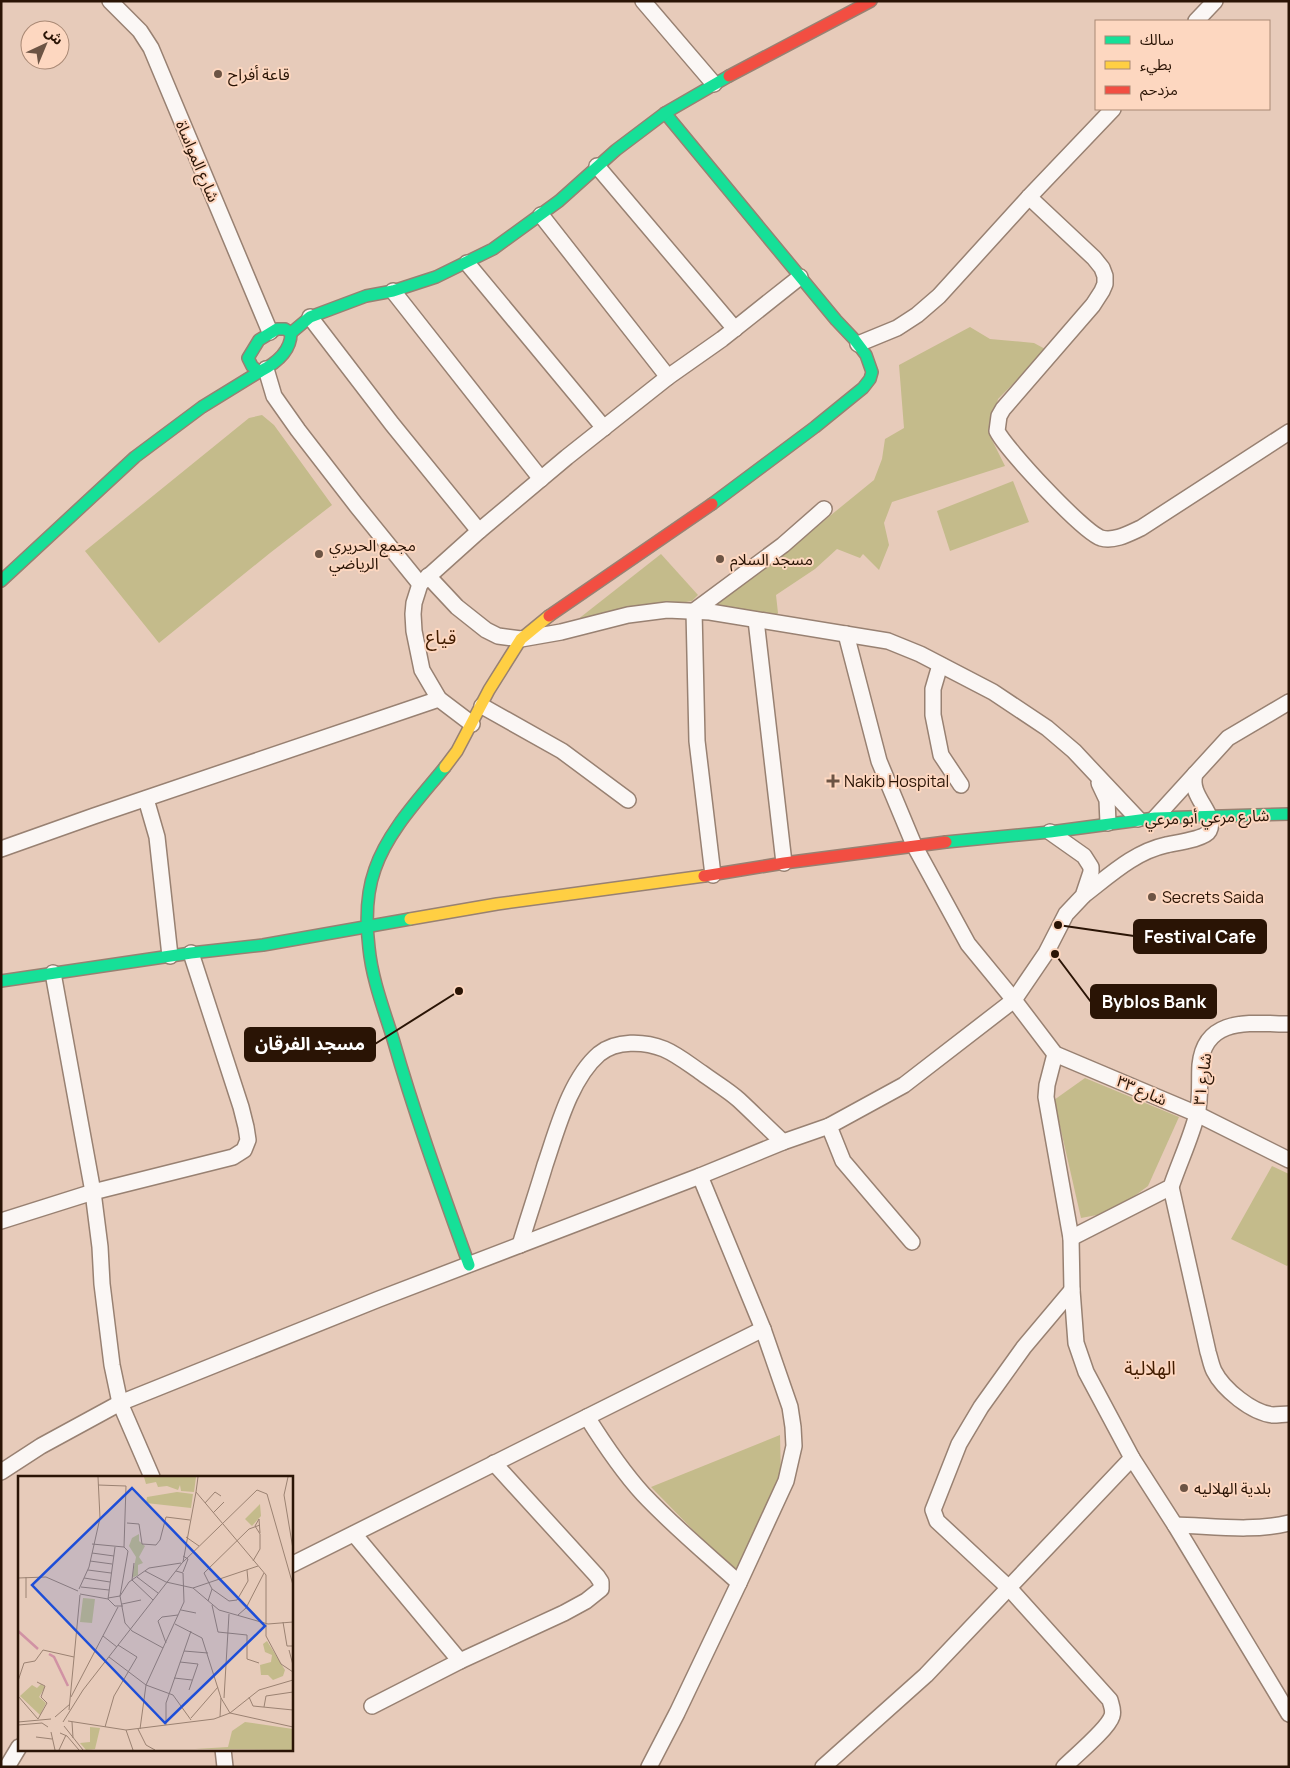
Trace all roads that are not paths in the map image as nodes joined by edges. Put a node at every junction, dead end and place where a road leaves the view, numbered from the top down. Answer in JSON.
{"nodes":[{"id":1,"x":110,"y":1,"type":"edge"},
{"id":2,"x":643,"y":1,"type":"edge"},
{"id":3,"x":871,"y":1,"type":"edge"},
{"id":4,"x":1215,"y":1,"type":"edge"},
{"id":5,"x":1197,"y":20,"type":"edge"},
{"id":6,"x":714,"y":84,"type":"junction"},
{"id":7,"x":1112,"y":110,"type":"edge"},
{"id":8,"x":665,"y":113,"type":"junction"},
{"id":9,"x":597,"y":166,"type":"junction"},
{"id":10,"x":1029,"y":197,"type":"junction"},
{"id":11,"x":540,"y":215,"type":"junction"},
{"id":12,"x":467,"y":263,"type":"junction"},
{"id":13,"x":800,"y":277,"type":"junction"},
{"id":14,"x":393,"y":290,"type":"junction"},
{"id":15,"x":310,"y":317,"type":"junction"},
{"id":16,"x":734,"y":329,"type":"junction"},
{"id":17,"x":270,"y":332,"type":"junction"},
{"id":18,"x":291,"y":333,"type":"junction"},
{"id":19,"x":858,"y":344,"type":"junction"},
{"id":20,"x":262,"y":371,"type":"junction"},
{"id":21,"x":227,"y":377,"type":"dead end"},
{"id":22,"x":668,"y":378,"type":"junction"},
{"id":23,"x":202,"y":407,"type":"junction"},
{"id":24,"x":604,"y":428,"type":"junction"},
{"id":25,"x":1289,"y":432,"type":"edge"},
{"id":26,"x":541,"y":478,"type":"junction"},
{"id":27,"x":824,"y":509,"type":"dead end"},
{"id":28,"x":480,"y":531,"type":"junction"},
{"id":29,"x":424,"y":580,"type":"junction"},
{"id":30,"x":1,"y":581,"type":"edge"},
{"id":31,"x":694,"y":610,"type":"junction"},
{"id":32,"x":756,"y":620,"type":"junction"},
{"id":33,"x":846,"y":634,"type":"junction"},
{"id":34,"x":521,"y":639,"type":"junction"},
{"id":35,"x":940,"y":665,"type":"junction"},
{"id":36,"x":439,"y":699,"type":"junction"},
{"id":37,"x":1289,"y":702,"type":"edge"},
{"id":38,"x":482,"y":706,"type":"junction"},
{"id":39,"x":472,"y":724,"type":"junction"},
{"id":40,"x":1195,"y":774,"type":"junction"},
{"id":41,"x":961,"y":785,"type":"dead end"},
{"id":42,"x":146,"y":798,"type":"junction"},
{"id":43,"x":1111,"y":798,"type":"junction"},
{"id":44,"x":628,"y":800,"type":"dead end"},
{"id":45,"x":1289,"y":814,"type":"edge"},
{"id":46,"x":1210,"y":816,"type":"junction"},
{"id":47,"x":1155,"y":818,"type":"junction"},
{"id":48,"x":1131,"y":820,"type":"junction"},
{"id":49,"x":1108,"y":823,"type":"junction"},
{"id":50,"x":1050,"y":832,"type":"junction"},
{"id":51,"x":914,"y":845,"type":"junction"},
{"id":52,"x":1,"y":849,"type":"edge"},
{"id":53,"x":784,"y":863,"type":"junction"},
{"id":54,"x":713,"y":875,"type":"junction"},
{"id":55,"x":1083,"y":896,"type":"junction"},
{"id":56,"x":367,"y":926,"type":"junction"},
{"id":57,"x":191,"y":953,"type":"junction"},
{"id":58,"x":170,"y":956,"type":"junction"},
{"id":59,"x":52,"y":973,"type":"junction"},
{"id":60,"x":1,"y":981,"type":"edge"},
{"id":61,"x":1014,"y":1000,"type":"junction"},
{"id":62,"x":1289,"y":1024,"type":"edge"},
{"id":63,"x":1055,"y":1054,"type":"junction"},
{"id":64,"x":1197,"y":1114,"type":"junction"},
{"id":65,"x":830,"y":1126,"type":"junction"},
{"id":66,"x":783,"y":1142,"type":"junction"},
{"id":67,"x":1289,"y":1160,"type":"edge"},
{"id":68,"x":700,"y":1176,"type":"junction"},
{"id":69,"x":1171,"y":1186,"type":"junction"},
{"id":70,"x":93,"y":1192,"type":"junction"},
{"id":71,"x":1,"y":1221,"type":"edge"},
{"id":72,"x":1071,"y":1238,"type":"junction"},
{"id":73,"x":912,"y":1242,"type":"dead end"},
{"id":74,"x":520,"y":1245,"type":"junction"},
{"id":75,"x":469,"y":1265,"type":"junction"},
{"id":76,"x":1072,"y":1290,"type":"junction"},
{"id":77,"x":763,"y":1329,"type":"junction"},
{"id":78,"x":120,"y":1403,"type":"junction"},
{"id":79,"x":1289,"y":1414,"type":"edge"},
{"id":80,"x":586,"y":1417,"type":"junction"},
{"id":81,"x":1132,"y":1458,"type":"junction"},
{"id":82,"x":494,"y":1462,"type":"junction"},
{"id":83,"x":1,"y":1472,"type":"edge"},
{"id":84,"x":152,"y":1476,"type":"edge"},
{"id":85,"x":1289,"y":1523,"type":"edge"},
{"id":86,"x":1175,"y":1525,"type":"junction"},
{"id":87,"x":354,"y":1534,"type":"junction"},
{"id":88,"x":292,"y":1565,"type":"edge"},
{"id":89,"x":739,"y":1583,"type":"junction"},
{"id":90,"x":1009,"y":1588,"type":"junction"},
{"id":91,"x":460,"y":1661,"type":"junction"},
{"id":92,"x":372,"y":1706,"type":"dead end"},
{"id":93,"x":1289,"y":1714,"type":"edge"},
{"id":94,"x":18,"y":1749,"type":"edge"},
{"id":95,"x":223,"y":1750,"type":"edge"},
{"id":96,"x":7,"y":1767,"type":"edge"},
{"id":97,"x":225,"y":1767,"type":"edge"},
{"id":98,"x":649,"y":1767,"type":"edge"},
{"id":99,"x":823,"y":1767,"type":"edge"},
{"id":100,"x":1064,"y":1767,"type":"edge"}],
"edges":[{"from":1,"to":17,"type":"street","name":"شارع المواساة"},
{"from":2,"to":6,"type":"street"},
{"from":3,"to":6,"type":"main road"},
{"from":4,"to":5,"type":"street"},
{"from":6,"to":8,"type":"main road"},
{"from":7,"to":10,"type":"street"},
{"from":8,"to":9,"type":"main road"},
{"from":8,"to":13,"type":"main road"},
{"from":9,"to":11,"type":"main road"},
{"from":9,"to":16,"type":"street"},
{"from":10,"to":19,"type":"street"},
{"from":10,"to":25,"type":"street"},
{"from":11,"to":12,"type":"main road"},
{"from":11,"to":22,"type":"street"},
{"from":12,"to":14,"type":"main road"},
{"from":12,"to":24,"type":"street"},
{"from":13,"to":16,"type":"street"},
{"from":13,"to":19,"type":"main road"},
{"from":14,"to":15,"type":"main road"},
{"from":14,"to":26,"type":"street"},
{"from":15,"to":18,"type":"main road"},
{"from":15,"to":28,"type":"street"},
{"from":16,"to":22,"type":"street"},
{"from":17,"to":18,"type":"main road"},
{"from":17,"to":20,"type":"main road"},
{"from":18,"to":20,"type":"main road"},
{"from":19,"to":34,"type":"main road"},
{"from":20,"to":23,"type":"main road"},
{"from":20,"to":29,"type":"street"},
{"from":21,"to":23,"type":"main road"},
{"from":22,"to":24,"type":"street"},
{"from":23,"to":30,"type":"main road"},
{"from":24,"to":26,"type":"street"},
{"from":26,"to":28,"type":"street"},
{"from":27,"to":31,"type":"street"},
{"from":28,"to":29,"type":"street"},
{"from":29,"to":34,"type":"street"},
{"from":29,"to":36,"type":"street"},
{"from":31,"to":32,"type":"street"},
{"from":31,"to":34,"type":"street"},
{"from":31,"to":54,"type":"street"},
{"from":32,"to":33,"type":"street"},
{"from":32,"to":53,"type":"street"},
{"from":33,"to":35,"type":"street"},
{"from":33,"to":51,"type":"street","name":"شارع ٣٣"},
{"from":34,"to":38,"type":"main road"},
{"from":35,"to":41,"type":"street"},
{"from":35,"to":43,"type":"street"},
{"from":36,"to":39,"type":"street"},
{"from":36,"to":42,"type":"street"},
{"from":37,"to":40,"type":"street"},
{"from":38,"to":39,"type":"main road"},
{"from":38,"to":44,"type":"street"},
{"from":39,"to":56,"type":"main road"},
{"from":40,"to":46,"type":"street"},
{"from":40,"to":47,"type":"street"},
{"from":42,"to":52,"type":"street"},
{"from":42,"to":58,"type":"street"},
{"from":43,"to":48,"type":"street"},
{"from":43,"to":49,"type":"street"},
{"from":45,"to":46,"type":"main road","name":"شارع مرعي أبو مرعي"},
{"from":46,"to":47,"type":"main road","name":"شارع مرعي أبو مرعي"},
{"from":46,"to":55,"type":"street"},
{"from":47,"to":48,"type":"main road","name":"شارع مرعي أبو مرعي"},
{"from":48,"to":49,"type":"main road","name":"شارع مرعي أبو مرعي"},
{"from":49,"to":50,"type":"main road","name":"شارع مرعي أبو مرعي"},
{"from":50,"to":51,"type":"main road","name":"شارع مرعي أبو مرعي"},
{"from":50,"to":55,"type":"street"},
{"from":51,"to":53,"type":"main road","name":"شارع مرعي أبو مرعي"},
{"from":51,"to":61,"type":"street","name":"شارع ٣٣"},
{"from":53,"to":54,"type":"main road","name":"شارع مرعي أبو مرعي"},
{"from":54,"to":56,"type":"main road","name":"شارع مرعي أبو مرعي"},
{"from":55,"to":61,"type":"street"},
{"from":56,"to":57,"type":"main road","name":"شارع مرعي أبو مرعي"},
{"from":56,"to":75,"type":"main road"},
{"from":57,"to":58,"type":"main road","name":"شارع مرعي أبو مرعي"},
{"from":57,"to":70,"type":"street"},
{"from":58,"to":59,"type":"main road","name":"شارع مرعي أبو مرعي"},
{"from":59,"to":60,"type":"main road","name":"شارع مرعي أبو مرعي"},
{"from":59,"to":70,"type":"street"},
{"from":61,"to":63,"type":"street","name":"شارع ٣٣"},
{"from":61,"to":65,"type":"street"},
{"from":62,"to":64,"type":"street","name":"شارع ٣١"},
{"from":63,"to":64,"type":"street","name":"شارع ٣٣"},
{"from":63,"to":72,"type":"street"},
{"from":64,"to":67,"type":"street","name":"شارع ٣٣"},
{"from":64,"to":69,"type":"street","name":"شارع ٣١"},
{"from":65,"to":66,"type":"street"},
{"from":65,"to":73,"type":"street"},
{"from":66,"to":68,"type":"street"},
{"from":66,"to":74,"type":"street"},
{"from":68,"to":74,"type":"street"},
{"from":68,"to":77,"type":"street"},
{"from":69,"to":72,"type":"street"},
{"from":69,"to":79,"type":"street"},
{"from":70,"to":71,"type":"street"},
{"from":70,"to":78,"type":"street"},
{"from":72,"to":76,"type":"street"},
{"from":74,"to":75,"type":"street"},
{"from":75,"to":78,"type":"street"},
{"from":76,"to":81,"type":"street"},
{"from":76,"to":90,"type":"street"},
{"from":77,"to":80,"type":"street"},
{"from":77,"to":89,"type":"street"},
{"from":78,"to":83,"type":"street"},
{"from":78,"to":84,"type":"street"},
{"from":80,"to":82,"type":"street"},
{"from":80,"to":89,"type":"street"},
{"from":81,"to":86,"type":"street"},
{"from":81,"to":90,"type":"street"},
{"from":82,"to":87,"type":"street"},
{"from":82,"to":91,"type":"street"},
{"from":85,"to":86,"type":"street"},
{"from":86,"to":93,"type":"street"},
{"from":87,"to":88,"type":"street"},
{"from":87,"to":91,"type":"street"},
{"from":89,"to":98,"type":"street"},
{"from":90,"to":99,"type":"street"},
{"from":90,"to":100,"type":"street"},
{"from":91,"to":92,"type":"street"},
{"from":94,"to":96,"type":"street"},
{"from":95,"to":97,"type":"street"}]}
